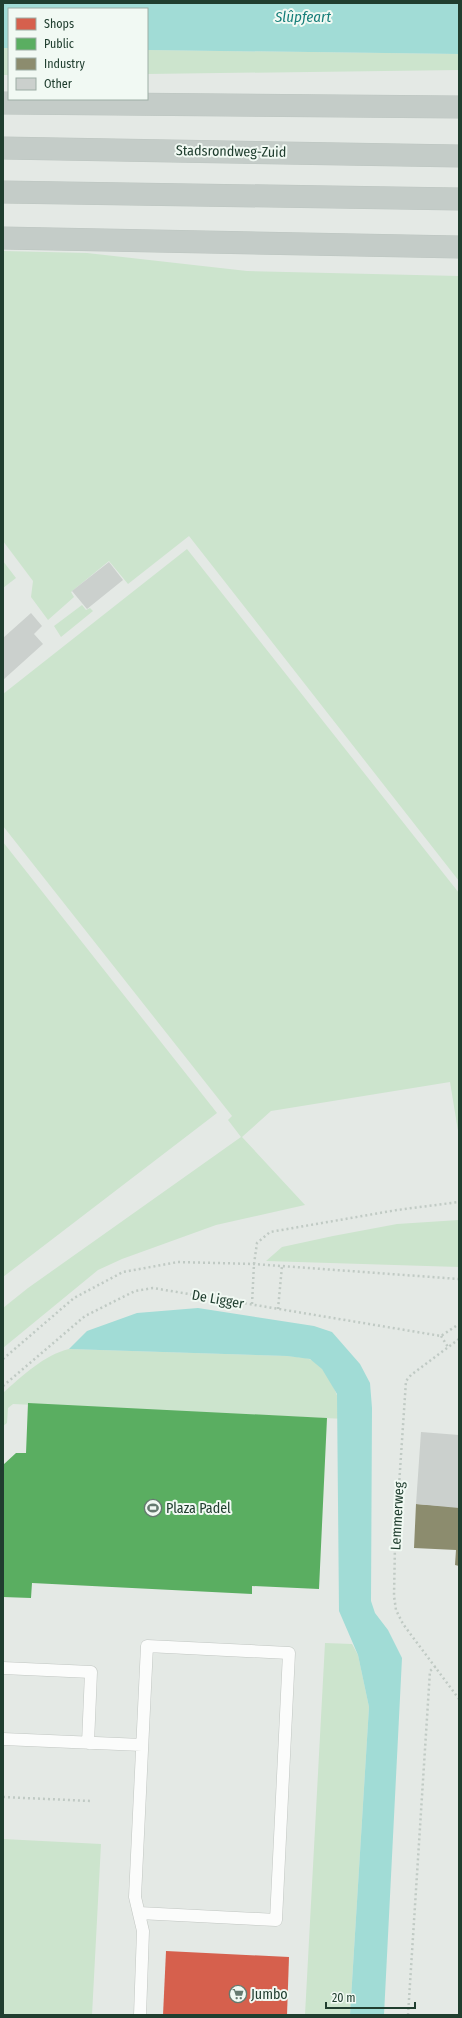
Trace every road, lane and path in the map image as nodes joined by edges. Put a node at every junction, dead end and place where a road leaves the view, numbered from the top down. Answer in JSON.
{"nodes":[{"id":1,"x":459,"y":100,"type":"edge"},
{"id":2,"x":3,"y":103,"type":"edge"},
{"id":3,"x":431,"y":106,"type":"junction"},
{"id":4,"x":459,"y":107,"type":"edge"},
{"id":5,"x":3,"y":148,"type":"edge"},
{"id":6,"x":459,"y":156,"type":"edge"},
{"id":7,"x":3,"y":192,"type":"edge"},
{"id":8,"x":459,"y":199,"type":"edge"},
{"id":9,"x":3,"y":238,"type":"edge"},
{"id":10,"x":391,"y":246,"type":"junction"},
{"id":11,"x":459,"y":247,"type":"edge"},
{"id":12,"x":459,"y":262,"type":"edge"},
{"id":13,"x":459,"y":1202,"type":"edge"},
{"id":14,"x":254,"y":1264,"type":"junction"},
{"id":15,"x":282,"y":1266,"type":"junction"},
{"id":16,"x":459,"y":1280,"type":"edge"},
{"id":17,"x":252,"y":1304,"type":"junction"},
{"id":18,"x":278,"y":1309,"type":"junction"},
{"id":19,"x":459,"y":1324,"type":"edge"},
{"id":20,"x":441,"y":1336,"type":"junction"},
{"id":21,"x":459,"y":1339,"type":"edge"},
{"id":22,"x":448,"y":1347,"type":"junction"},
{"id":23,"x":3,"y":1359,"type":"edge"},
{"id":24,"x":3,"y":1386,"type":"edge"},
{"id":25,"x":436,"y":1666,"type":"junction"},
{"id":26,"x":3,"y":1668,"type":"edge"},
{"id":27,"x":459,"y":1699,"type":"edge"},
{"id":28,"x":3,"y":1739,"type":"edge"},
{"id":29,"x":88,"y":1743,"type":"junction"},
{"id":30,"x":142,"y":1745,"type":"junction"},
{"id":31,"x":3,"y":1797,"type":"edge"},
{"id":32,"x":91,"y":1801,"type":"dead end"},
{"id":33,"x":139,"y":1913,"type":"junction"},
{"id":34,"x":140,"y":2015,"type":"edge"},
{"id":35,"x":408,"y":2015,"type":"edge"}],
"edges":[{"from":1,"to":3,"type":"highway"},
{"from":2,"to":3,"type":"highway"},
{"from":3,"to":4,"type":"highway"},
{"from":5,"to":6,"type":"highway","name":"Stadsrondweg-Zuid"},
{"from":7,"to":8,"type":"highway"},
{"from":9,"to":10,"type":"highway"},
{"from":10,"to":11,"type":"highway"},
{"from":10,"to":12,"type":"highway"},
{"from":13,"to":14,"type":"path"},
{"from":14,"to":15,"type":"path"},
{"from":14,"to":17,"type":"path"},
{"from":14,"to":23,"type":"path"},
{"from":15,"to":16,"type":"path"},
{"from":15,"to":18,"type":"path"},
{"from":17,"to":18,"type":"path","name":"De Ligger"},
{"from":17,"to":24,"type":"path","name":"De Ligger"},
{"from":18,"to":20,"type":"path","name":"De Ligger"},
{"from":19,"to":20,"type":"path"},
{"from":20,"to":22,"type":"path"},
{"from":21,"to":22,"type":"path","name":"Lemmerweg"},
{"from":22,"to":25,"type":"path","name":"Lemmerweg"},
{"from":25,"to":27,"type":"path","name":"Lemmerweg"},
{"from":25,"to":35,"type":"path"},
{"from":26,"to":29,"type":"lane"},
{"from":28,"to":29,"type":"lane"},
{"from":29,"to":30,"type":"lane"},
{"from":30,"to":33,"type":"lane"},
{"from":30,"to":33,"type":"lane"},
{"from":31,"to":32,"type":"path"},
{"from":33,"to":34,"type":"lane"}]}
